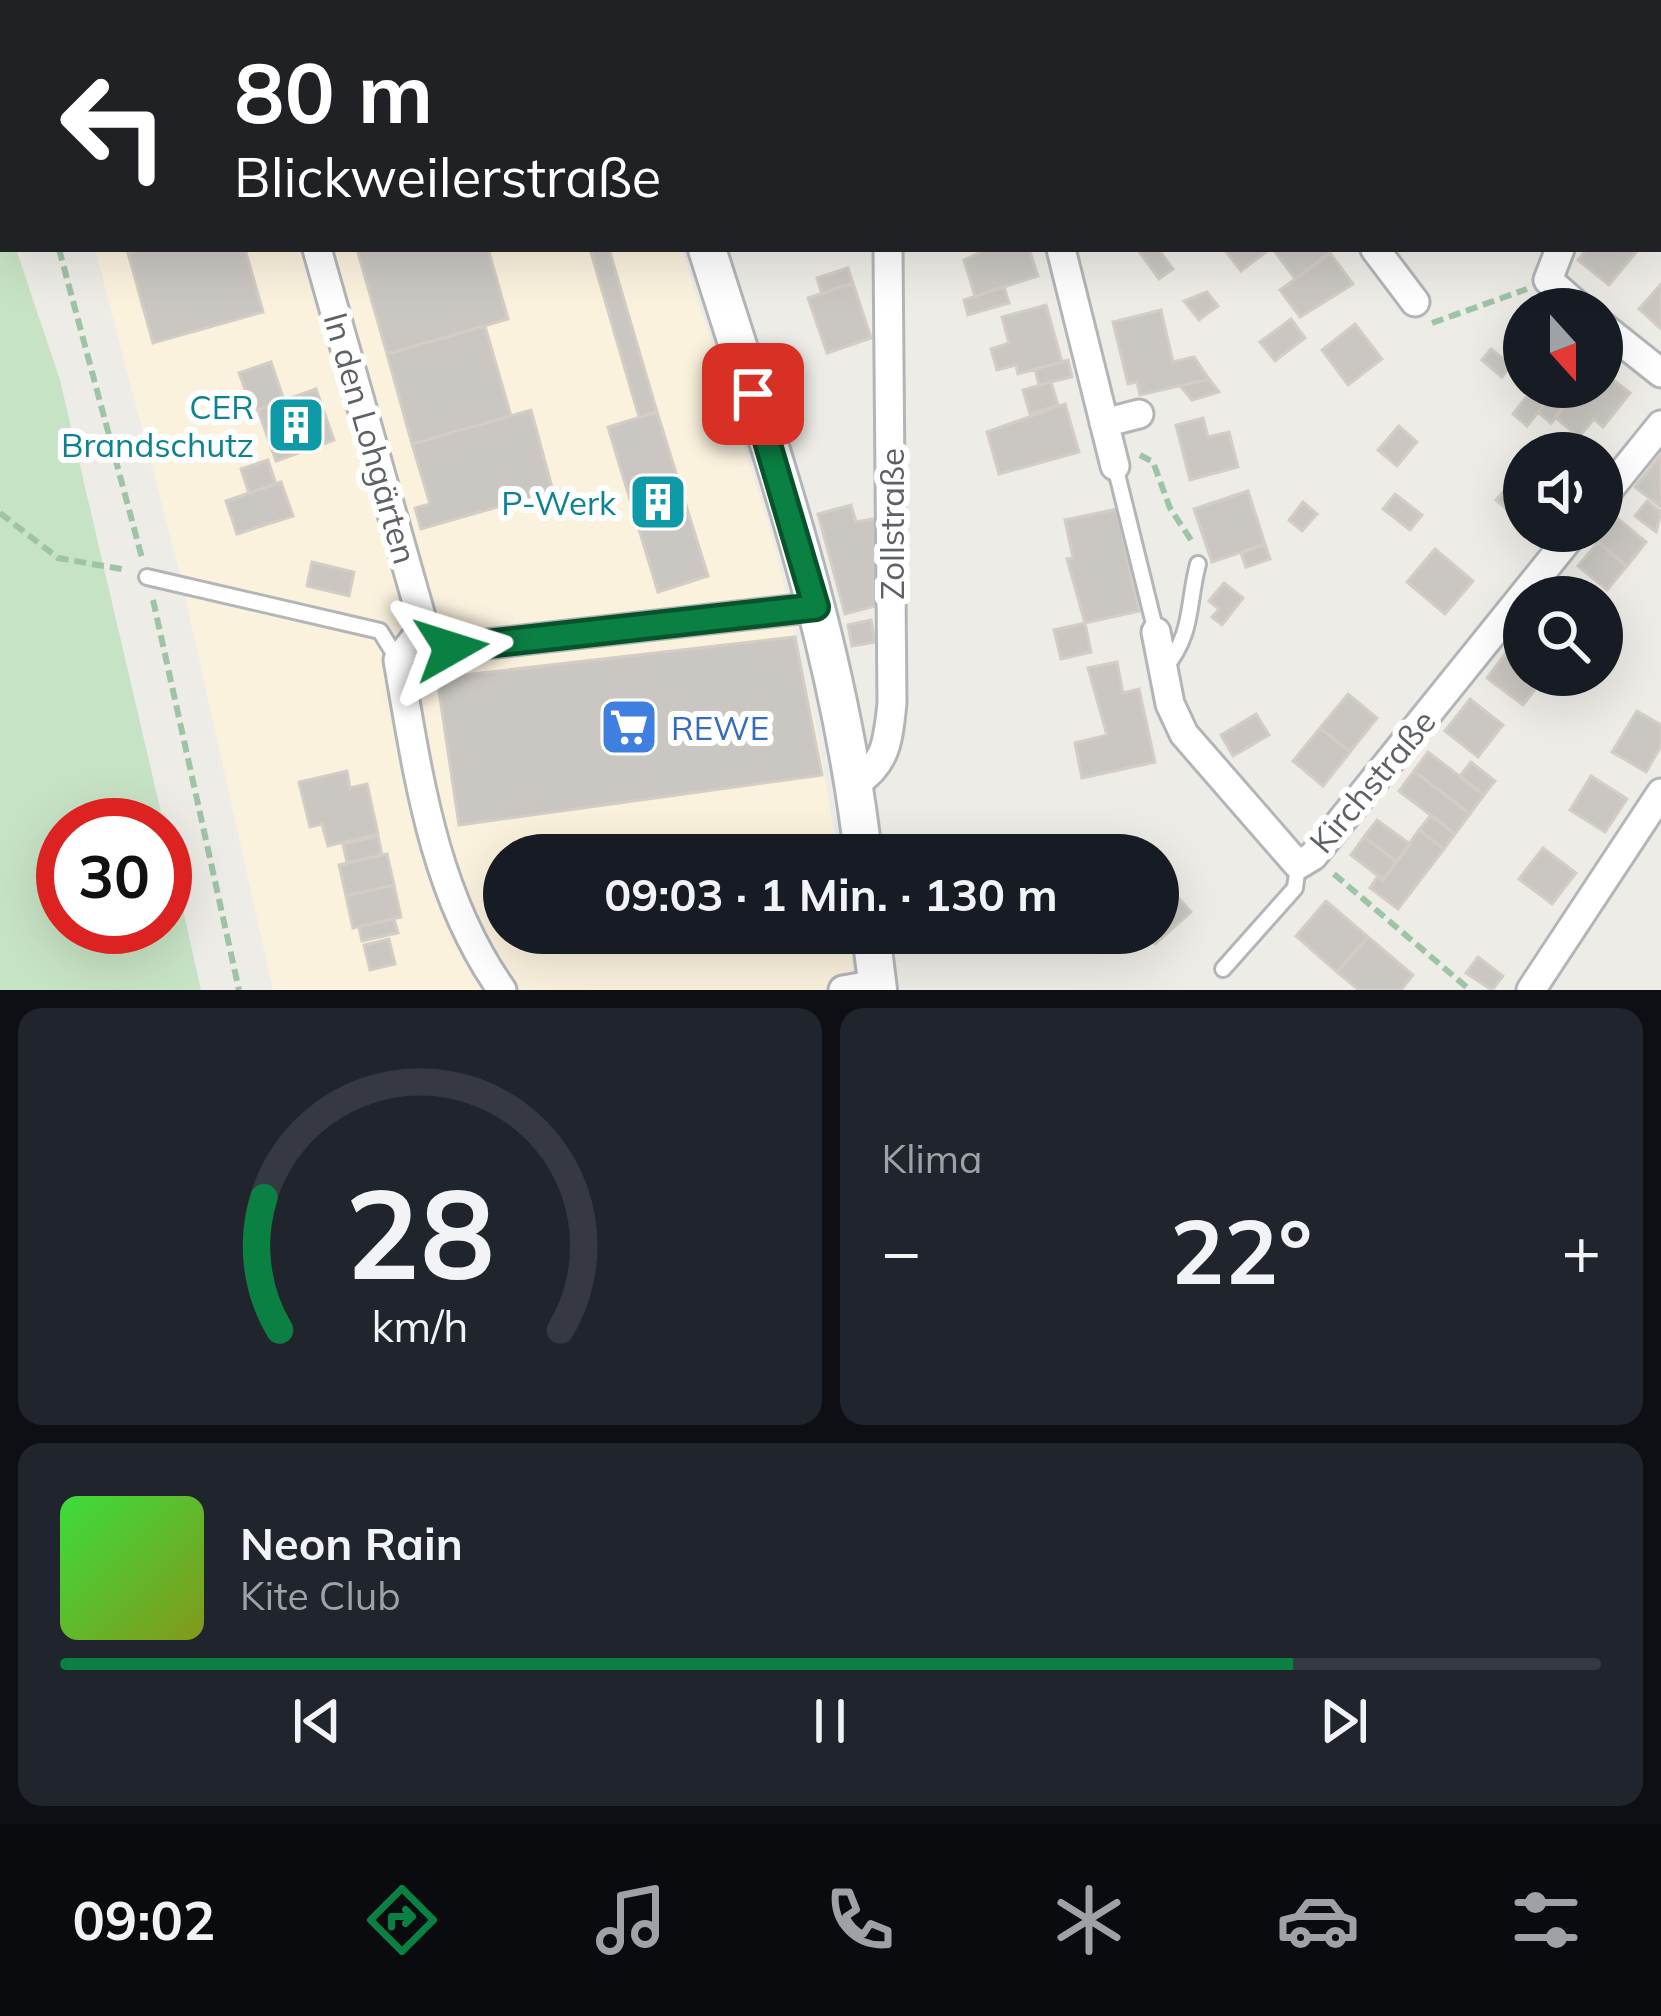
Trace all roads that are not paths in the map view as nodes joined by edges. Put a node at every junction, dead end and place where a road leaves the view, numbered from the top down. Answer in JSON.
{"nodes":[{"id":1,"x":318,"y":252,"type":"edge"},
{"id":2,"x":708,"y":252,"type":"edge"},
{"id":3,"x":888,"y":252,"type":"edge"},
{"id":4,"x":1062,"y":252,"type":"edge"},
{"id":5,"x":1377,"y":252,"type":"edge"},
{"id":6,"x":1559,"y":252,"type":"edge"},
{"id":7,"x":1557,"y":288,"type":"edge"},
{"id":8,"x":1415,"y":302,"type":"dead end"},
{"id":9,"x":1623,"y":343,"type":"edge"},
{"id":10,"x":1661,"y":373,"type":"edge"},
{"id":11,"x":1139,"y":414,"type":"dead end"},
{"id":12,"x":1104,"y":423,"type":"junction"},
{"id":13,"x":1661,"y":425,"type":"edge"},
{"id":14,"x":1115,"y":466,"type":"joint"},
{"id":15,"x":1623,"y":472,"type":"edge"},
{"id":16,"x":1558,"y":552,"type":"edge"},
{"id":17,"x":1198,"y":564,"type":"road end"},
{"id":18,"x":147,"y":577,"type":"road end"},
{"id":19,"x":816,"y":607,"type":"junction"},
{"id":20,"x":424,"y":627,"type":"junction"},
{"id":21,"x":1156,"y":632,"type":"joint"},
{"id":22,"x":398,"y":660,"type":"junction"},
{"id":23,"x":1162,"y":671,"type":"junction"},
{"id":24,"x":855,"y":784,"type":"junction"},
{"id":25,"x":1661,"y":793,"type":"edge"},
{"id":26,"x":860,"y":834,"type":"edge"},
{"id":27,"x":1305,"y":861,"type":"junction"},
{"id":28,"x":869,"y":954,"type":"edge"},
{"id":29,"x":1223,"y":969,"type":"dead end"},
{"id":30,"x":866,"y":988,"type":"edge"},
{"id":31,"x":502,"y":990,"type":"edge"},
{"id":32,"x":1531,"y":990,"type":"edge"}],
"edges":[{"from":1,"to":20,"type":"street","name":"In den Lohgärten"},
{"from":2,"to":19,"type":"street"},
{"from":3,"to":24,"type":"street","name":"Zollstraße"},
{"from":4,"to":12,"type":"street"},
{"from":5,"to":8,"type":"street"},
{"from":6,"to":7,"type":"street"},
{"from":9,"to":10,"type":"street"},
{"from":11,"to":12,"type":"street"},
{"from":12,"to":14,"type":"street"},
{"from":13,"to":15,"type":"street"},
{"from":14,"to":21,"type":"lane"},
{"from":16,"to":27,"type":"street","name":"Kirchstraße"},
{"from":17,"to":23,"type":"lane"},
{"from":18,"to":22,"type":"lane"},
{"from":19,"to":20,"type":"street"},
{"from":19,"to":24,"type":"street"},
{"from":20,"to":22,"type":"street"},
{"from":21,"to":23,"type":"street","name":"Kirchstraße"},
{"from":22,"to":31,"type":"street"},
{"from":23,"to":27,"type":"street","name":"Kirchstraße"},
{"from":24,"to":26,"type":"street"},
{"from":25,"to":32,"type":"street"},
{"from":27,"to":29,"type":"lane"},
{"from":28,"to":30,"type":"street"}]}
